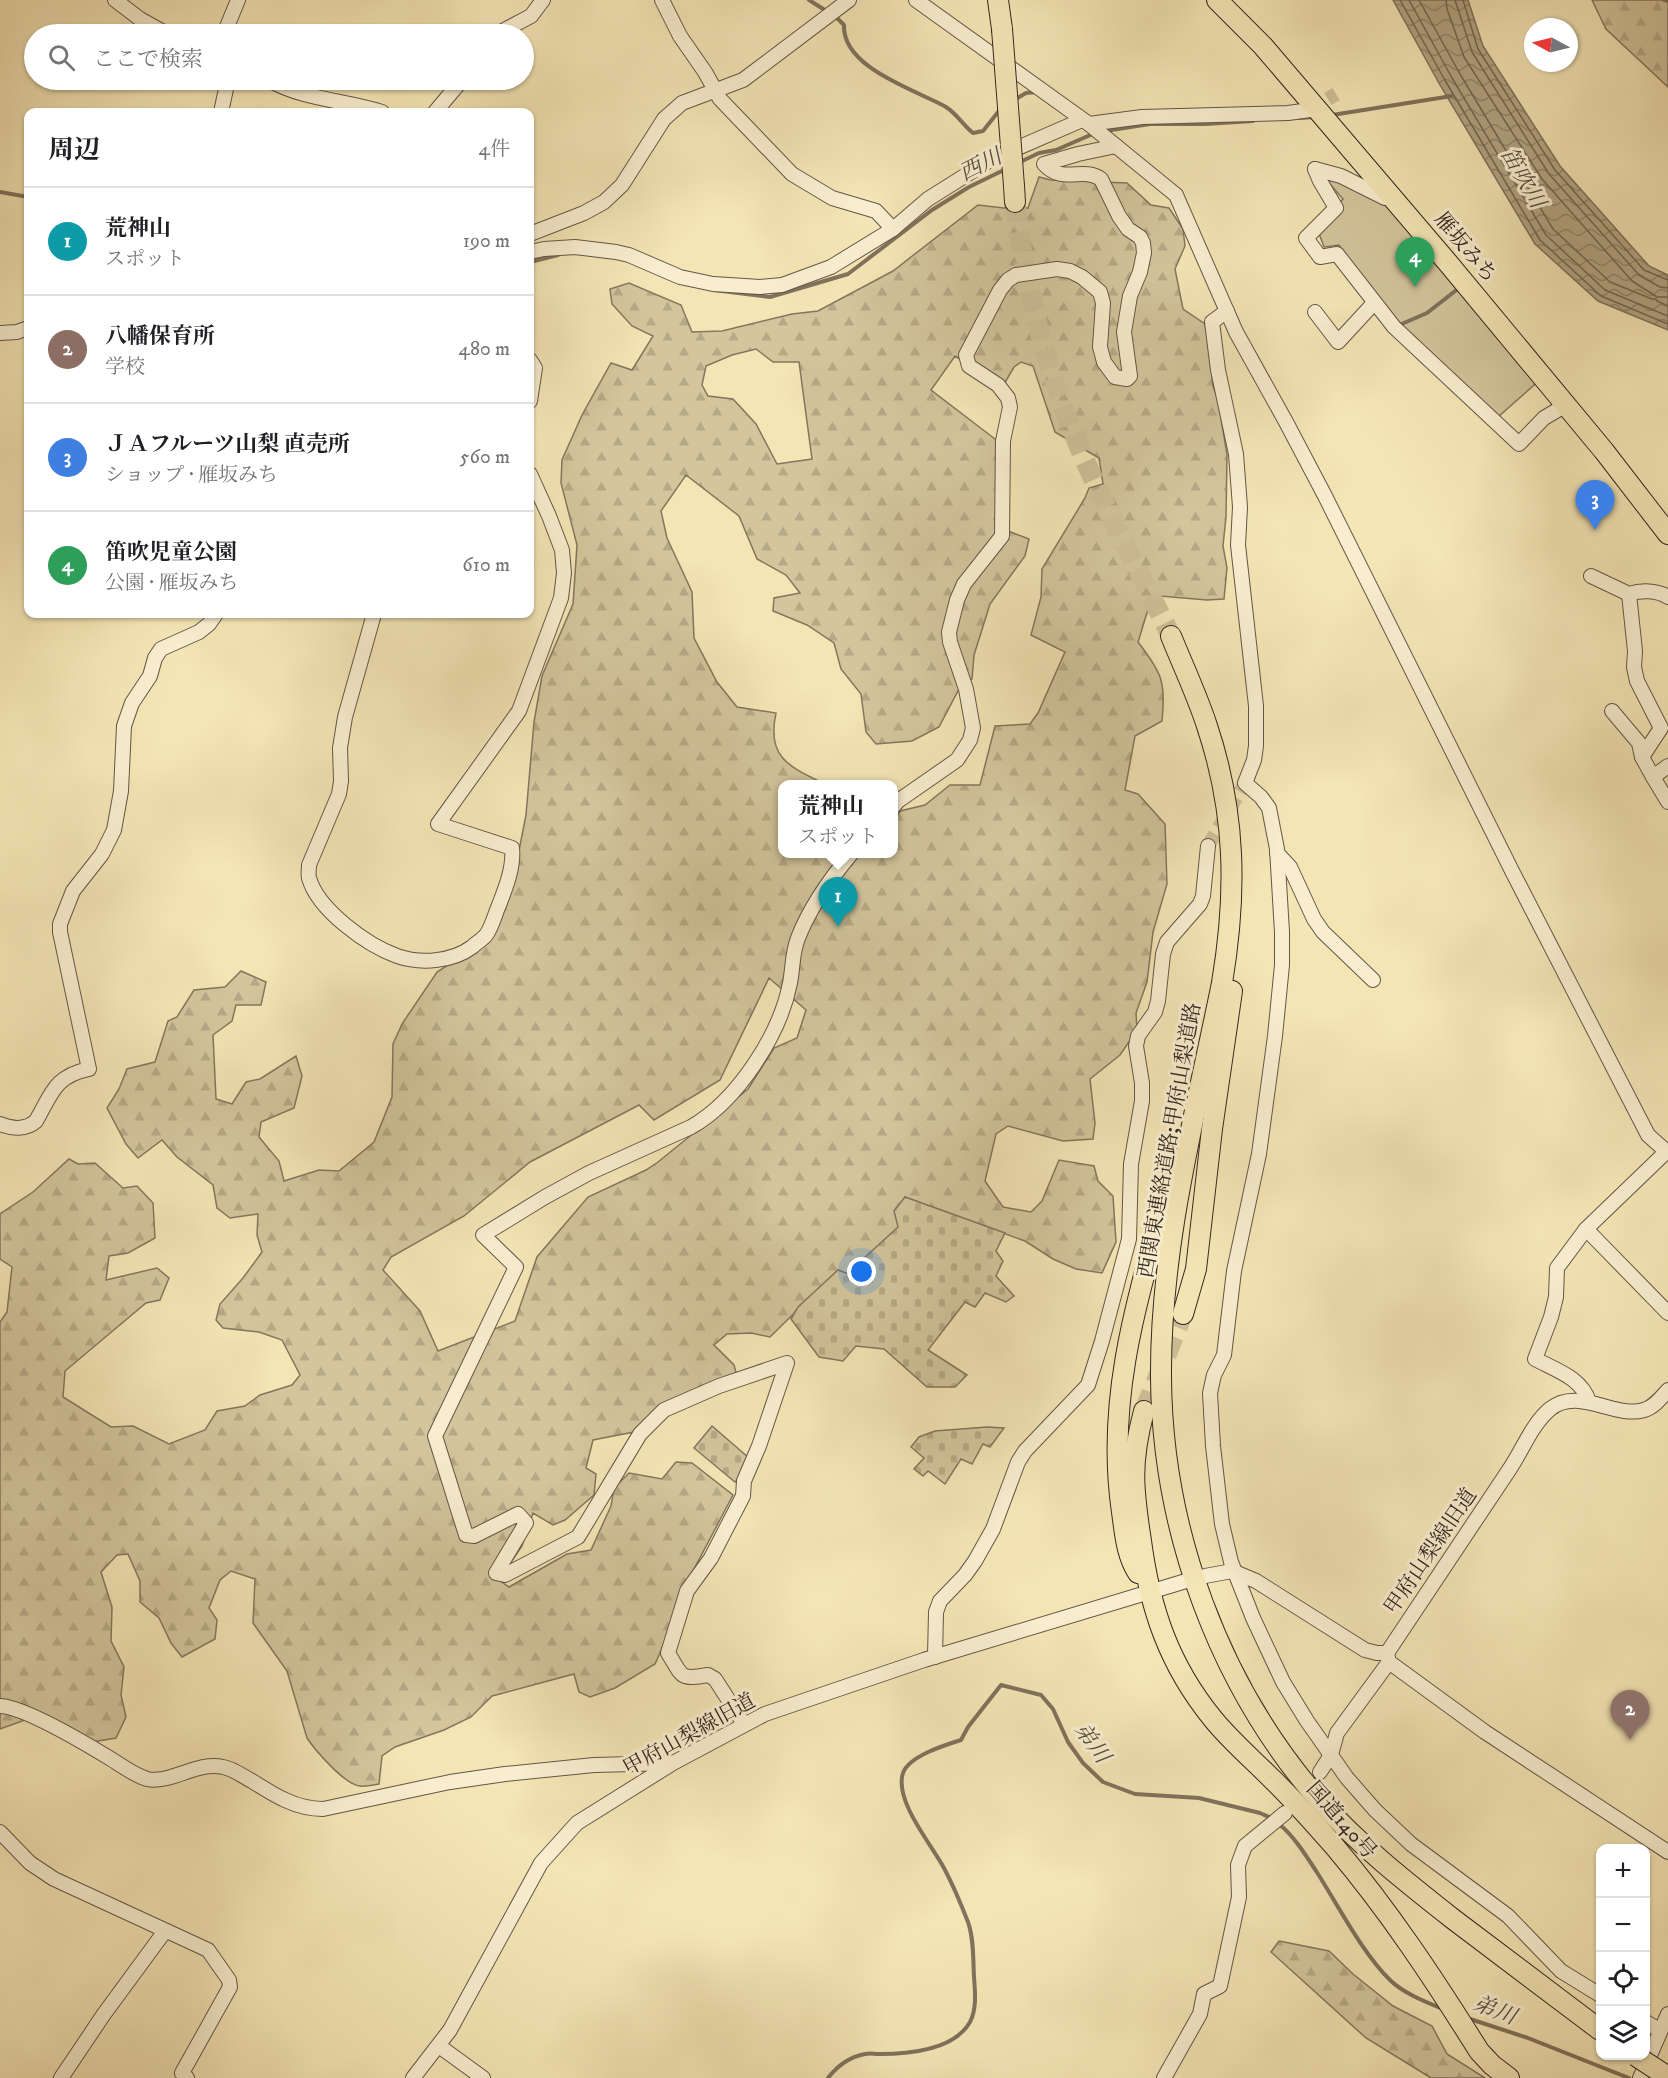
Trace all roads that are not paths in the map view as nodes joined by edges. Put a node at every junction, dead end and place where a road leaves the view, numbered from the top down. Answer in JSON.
{"nodes":[{"id":1,"x":115,"y":0,"type":"edge"},
{"id":2,"x":238,"y":0,"type":"edge"},
{"id":3,"x":543,"y":0,"type":"edge"},
{"id":4,"x":662,"y":0,"type":"edge"},
{"id":5,"x":849,"y":0,"type":"edge"},
{"id":6,"x":916,"y":0,"type":"edge"},
{"id":7,"x":998,"y":0,"type":"edge"},
{"id":8,"x":1217,"y":0,"type":"edge"},
{"id":9,"x":149,"y":24,"type":"edge"},
{"id":10,"x":228,"y":24,"type":"edge"},
{"id":11,"x":516,"y":24,"type":"edge"},
{"id":12,"x":715,"y":89,"type":"junction"},
{"id":13,"x":226,"y":90,"type":"edge"},
{"id":14,"x":292,"y":90,"type":"edge"},
{"id":15,"x":454,"y":90,"type":"edge"},
{"id":16,"x":222,"y":108,"type":"edge"},
{"id":17,"x":363,"y":108,"type":"edge"},
{"id":18,"x":438,"y":108,"type":"edge"},
{"id":19,"x":1315,"y":113,"type":"junction"},
{"id":20,"x":1085,"y":122,"type":"junction"},
{"id":21,"x":1116,"y":146,"type":"junction"},
{"id":22,"x":1386,"y":190,"type":"junction"},
{"id":23,"x":1015,"y":202,"type":"tunnel mouth"},
{"id":24,"x":893,"y":229,"type":"junction"},
{"id":25,"x":534,"y":232,"type":"edge"},
{"id":26,"x":534,"y":251,"type":"edge"},
{"id":27,"x":1374,"y":303,"type":"junction"},
{"id":28,"x":1227,"y":311,"type":"junction"},
{"id":29,"x":1315,"y":312,"type":"dead end"},
{"id":30,"x":24,"y":329,"type":"edge"},
{"id":31,"x":0,"y":333,"type":"edge"},
{"id":32,"x":1566,"y":405,"type":"junction"},
{"id":33,"x":534,"y":483,"type":"edge"},
{"id":34,"x":1668,"y":534,"type":"edge"},
{"id":35,"x":1591,"y":576,"type":"dead end"},
{"id":36,"x":1629,"y":594,"type":"junction"},
{"id":37,"x":1668,"y":597,"type":"edge"},
{"id":38,"x":214,"y":618,"type":"edge"},
{"id":39,"x":373,"y":618,"type":"edge"},
{"id":40,"x":1171,"y":636,"type":"tunnel mouth"},
{"id":41,"x":1612,"y":711,"type":"dead end"},
{"id":42,"x":1642,"y":757,"type":"junction"},
{"id":43,"x":1668,"y":766,"type":"edge"},
{"id":44,"x":1653,"y":777,"type":"junction"},
{"id":45,"x":898,"y":801,"type":"edge"},
{"id":46,"x":1668,"y":802,"type":"edge"},
{"id":47,"x":1208,"y":846,"type":"tunnel mouth"},
{"id":48,"x":1277,"y":854,"type":"junction"},
{"id":49,"x":848,"y":858,"type":"edge"},
{"id":50,"x":1233,"y":890,"type":"junction"},
{"id":51,"x":1228,"y":945,"type":"junction"},
{"id":52,"x":1373,"y":980,"type":"dead end"},
{"id":53,"x":0,"y":1124,"type":"edge"},
{"id":54,"x":1667,"y":1152,"type":"edge"},
{"id":55,"x":1586,"y":1229,"type":"junction"},
{"id":56,"x":1668,"y":1313,"type":"edge"},
{"id":57,"x":1183,"y":1314,"type":"tunnel mouth"},
{"id":58,"x":1668,"y":1390,"type":"edge"},
{"id":59,"x":1589,"y":1402,"type":"junction"},
{"id":60,"x":1144,"y":1411,"type":"tunnel mouth"},
{"id":61,"x":1236,"y":1572,"type":"junction"},
{"id":62,"x":1205,"y":1575,"type":"dead end"},
{"id":63,"x":1186,"y":1581,"type":"dead end"},
{"id":64,"x":1149,"y":1590,"type":"junction"},
{"id":65,"x":935,"y":1657,"type":"junction"},
{"id":66,"x":1388,"y":1658,"type":"junction"},
{"id":67,"x":0,"y":1706,"type":"edge"},
{"id":68,"x":744,"y":1724,"type":"junction"},
{"id":69,"x":1331,"y":1755,"type":"junction"},
{"id":70,"x":674,"y":1763,"type":"junction"},
{"id":71,"x":1320,"y":1772,"type":"dead end"},
{"id":72,"x":1285,"y":1813,"type":"dead end"},
{"id":73,"x":0,"y":1832,"type":"edge"},
{"id":74,"x":1668,"y":1852,"type":"edge"},
{"id":75,"x":165,"y":1931,"type":"junction"},
{"id":76,"x":1596,"y":1993,"type":"edge"},
{"id":77,"x":1668,"y":2014,"type":"edge"},
{"id":78,"x":1650,"y":2024,"type":"edge"},
{"id":79,"x":1596,"y":2027,"type":"edge"},
{"id":80,"x":1659,"y":2030,"type":"junction"},
{"id":81,"x":439,"y":2046,"type":"junction"},
{"id":82,"x":1640,"y":2067,"type":"edge"},
{"id":83,"x":1668,"y":2077,"type":"edge"},
{"id":84,"x":61,"y":2078,"type":"edge"},
{"id":85,"x":187,"y":2078,"type":"edge"},
{"id":86,"x":413,"y":2078,"type":"edge"},
{"id":87,"x":483,"y":2078,"type":"edge"},
{"id":88,"x":1164,"y":2078,"type":"edge"},
{"id":89,"x":1509,"y":2078,"type":"edge"}],
"edges":[{"from":1,"to":9,"type":"street"},
{"from":2,"to":10,"type":"street"},
{"from":3,"to":11,"type":"street"},
{"from":4,"to":12,"type":"street"},
{"from":5,"to":12,"type":"street"},
{"from":6,"to":20,"type":"street"},
{"from":7,"to":23,"type":"highway","bridge":true},
{"from":8,"to":19,"type":"highway","name":"雁坂みち"},
{"from":12,"to":24,"type":"street"},
{"from":12,"to":25,"type":"street"},
{"from":13,"to":16,"type":"street"},
{"from":14,"to":17,"type":"street"},
{"from":15,"to":18,"type":"street"},
{"from":19,"to":20,"type":"street"},
{"from":19,"to":22,"type":"highway","name":"雁坂みち"},
{"from":20,"to":21,"type":"street"},
{"from":20,"to":24,"type":"street"},
{"from":21,"to":28,"type":"street"},
{"from":21,"to":45,"type":"street"},
{"from":22,"to":27,"type":"street"},
{"from":22,"to":32,"type":"highway","name":"雁坂みち"},
{"from":24,"to":26,"type":"street"},
{"from":27,"to":29,"type":"street"},
{"from":27,"to":32,"type":"street"},
{"from":28,"to":48,"type":"street"},
{"from":28,"to":54,"type":"street"},
{"from":30,"to":31,"type":"street"},
{"from":32,"to":34,"type":"highway","name":"雁坂みち"},
{"from":33,"to":39,"type":"street"},
{"from":35,"to":36,"type":"street"},
{"from":36,"to":37,"type":"street"},
{"from":36,"to":42,"type":"street"},
{"from":38,"to":53,"type":"street"},
{"from":40,"to":50,"type":"highway","name":"西関東連絡道路;甲府山梨道路"},
{"from":41,"to":42,"type":"street"},
{"from":42,"to":44,"type":"street"},
{"from":43,"to":44,"type":"street"},
{"from":44,"to":46,"type":"street"},
{"from":47,"to":65,"type":"street"},
{"from":48,"to":52,"type":"street"},
{"from":48,"to":61,"type":"street"},
{"from":49,"to":68,"type":"street"},
{"from":50,"to":51,"type":"highway","name":"西関東連絡道路;甲府山梨道路"},
{"from":50,"to":57,"type":"highway"},
{"from":51,"to":64,"type":"highway"},
{"from":51,"to":79,"type":"highway","name":"西関東連絡道路;甲府山梨道路"},
{"from":54,"to":55,"type":"street"},
{"from":55,"to":56,"type":"street"},
{"from":55,"to":59,"type":"street"},
{"from":58,"to":59,"type":"street","name":"甲府山梨線旧道"},
{"from":59,"to":66,"type":"street","name":"甲府山梨線旧道"},
{"from":60,"to":64,"type":"highway"},
{"from":61,"to":62,"type":"street"},
{"from":61,"to":66,"type":"street"},
{"from":61,"to":69,"type":"street"},
{"from":63,"to":64,"type":"street","name":"甲府山梨線旧道"},
{"from":64,"to":65,"type":"street","name":"甲府山梨線旧道"},
{"from":64,"to":89,"type":"highway","name":"国道140号"},
{"from":65,"to":68,"type":"street","name":"甲府山梨線旧道"},
{"from":66,"to":69,"type":"street","name":"甲府山梨線旧道"},
{"from":66,"to":74,"type":"street"},
{"from":67,"to":70,"type":"street"},
{"from":68,"to":70,"type":"street","name":"甲府山梨線旧道"},
{"from":69,"to":71,"type":"street","name":"甲府山梨線旧道"},
{"from":69,"to":76,"type":"street"},
{"from":70,"to":81,"type":"street","name":"甲府山梨線旧道"},
{"from":72,"to":88,"type":"street"},
{"from":73,"to":75,"type":"street"},
{"from":75,"to":84,"type":"street"},
{"from":75,"to":85,"type":"street"},
{"from":77,"to":80,"type":"street"},
{"from":78,"to":80,"type":"street"},
{"from":80,"to":82,"type":"street"},
{"from":81,"to":86,"type":"street","name":"甲府山梨線旧道"},
{"from":81,"to":87,"type":"street"},
{"from":82,"to":83,"type":"highway","bridge":true}]}
